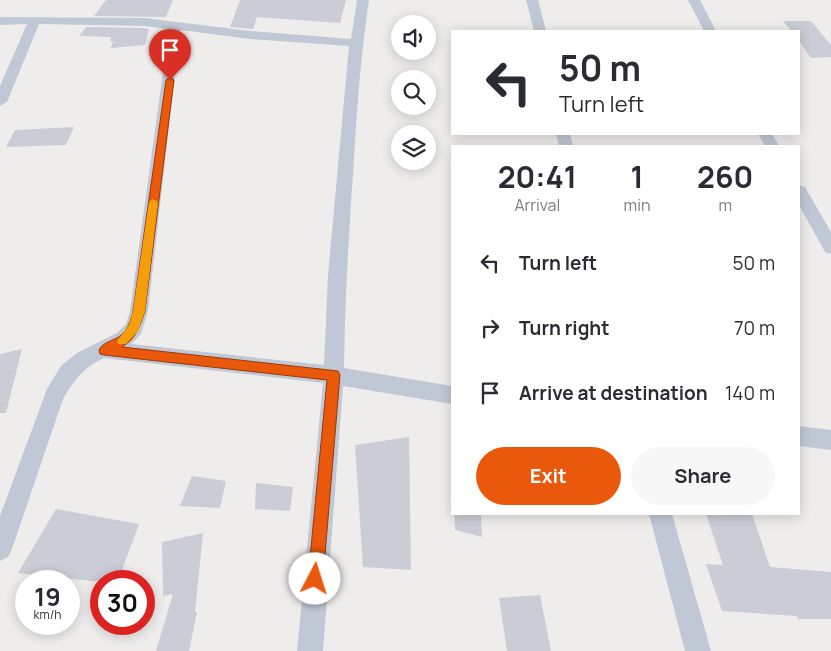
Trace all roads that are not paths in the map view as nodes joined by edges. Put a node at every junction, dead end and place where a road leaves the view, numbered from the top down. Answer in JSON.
{"nodes":[{"id":1,"x":363,"y":0,"type":"edge"},
{"id":2,"x":532,"y":0,"type":"edge"},
{"id":3,"x":694,"y":0,"type":"edge"},
{"id":4,"x":35,"y":20,"type":"junction"},
{"id":5,"x":0,"y":21,"type":"edge"},
{"id":6,"x":175,"y":25,"type":"junction"},
{"id":7,"x":540,"y":30,"type":"edge"},
{"id":8,"x":709,"y":30,"type":"edge"},
{"id":9,"x":356,"y":43,"type":"junction"},
{"id":10,"x":0,"y":102,"type":"edge"},
{"id":11,"x":800,"y":193,"type":"edge"},
{"id":12,"x":831,"y":247,"type":"edge"},
{"id":13,"x":104,"y":350,"type":"junction"},
{"id":14,"x":334,"y":375,"type":"junction"},
{"id":15,"x":451,"y":395,"type":"edge"},
{"id":16,"x":800,"y":436,"type":"edge"},
{"id":17,"x":831,"y":440,"type":"edge"},
{"id":18,"x":661,"y":515,"type":"edge"},
{"id":19,"x":1,"y":545,"type":"edge"},
{"id":20,"x":310,"y":651,"type":"edge"},
{"id":21,"x":698,"y":651,"type":"edge"}],
"edges":[{"from":1,"to":9,"type":"street"},
{"from":2,"to":7,"type":"street"},
{"from":3,"to":8,"type":"street"},
{"from":4,"to":5,"type":"street"},
{"from":4,"to":6,"type":"street"},
{"from":4,"to":10,"type":"street"},
{"from":6,"to":9,"type":"street"},
{"from":6,"to":13,"type":"street"},
{"from":9,"to":14,"type":"street"},
{"from":11,"to":12,"type":"street"},
{"from":13,"to":14,"type":"street"},
{"from":13,"to":19,"type":"street"},
{"from":14,"to":15,"type":"street"},
{"from":14,"to":20,"type":"street"},
{"from":16,"to":17,"type":"street"},
{"from":18,"to":21,"type":"street"}]}
